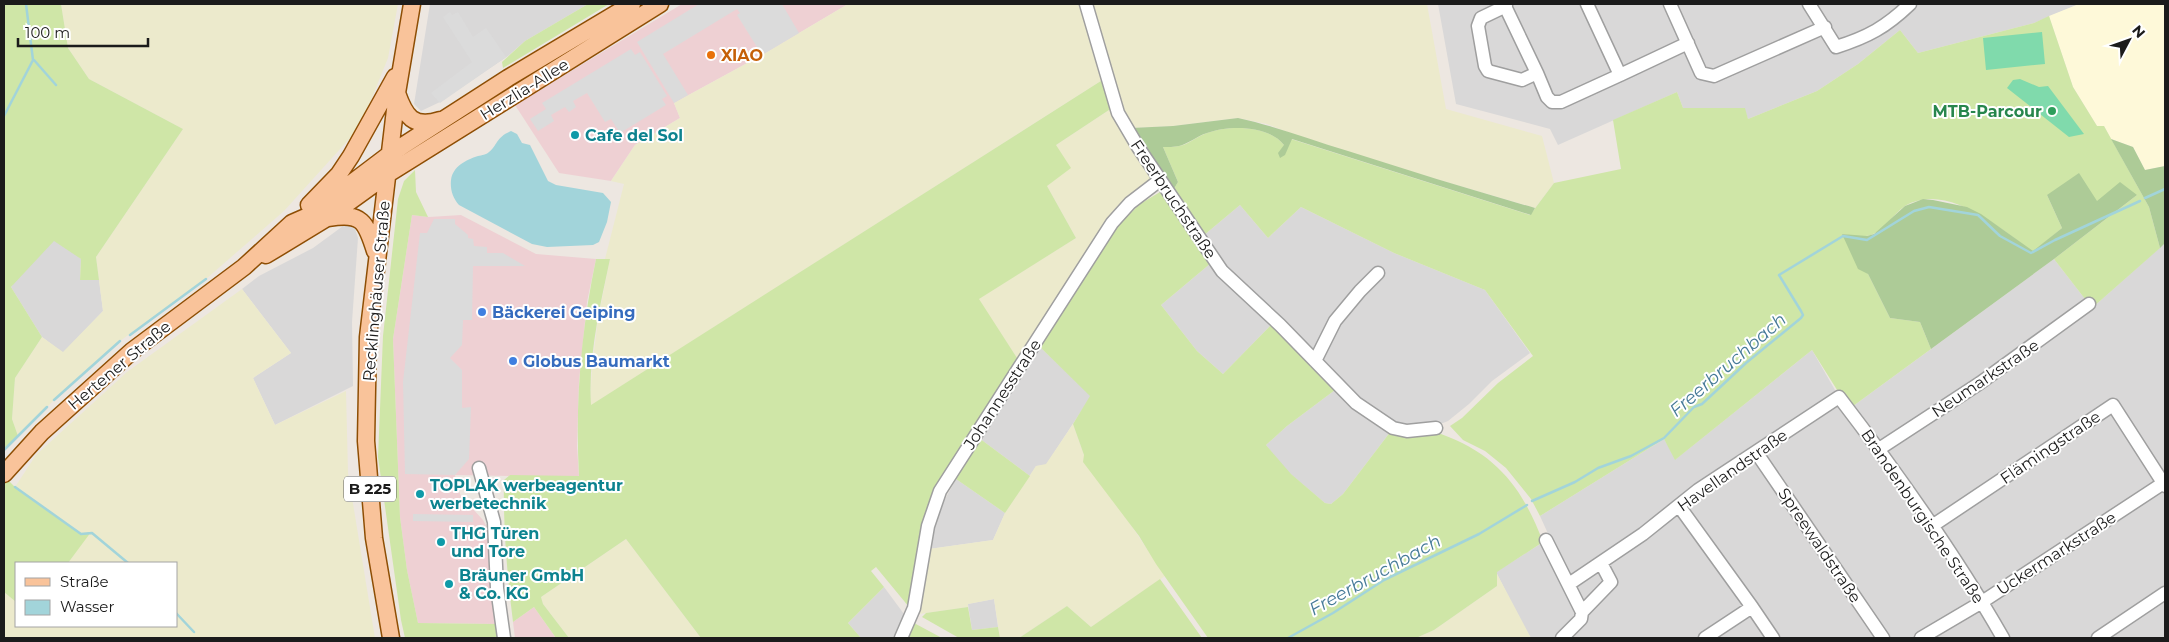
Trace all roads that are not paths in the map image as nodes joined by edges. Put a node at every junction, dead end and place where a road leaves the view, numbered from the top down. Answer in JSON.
{"nodes":[{"id":1,"x":412,"y":4,"type":"edge"},
{"id":2,"x":632,"y":4,"type":"edge"},
{"id":3,"x":660,"y":4,"type":"edge"},
{"id":4,"x":1086,"y":4,"type":"edge"},
{"id":5,"x":1587,"y":4,"type":"edge"},
{"id":6,"x":1670,"y":4,"type":"edge"},
{"id":7,"x":1809,"y":4,"type":"edge"},
{"id":8,"x":1910,"y":4,"type":"edge"},
{"id":9,"x":1505,"y":5,"type":"edge"},
{"id":10,"x":1825,"y":27,"type":"junction"},
{"id":11,"x":1688,"y":43,"type":"junction"},
{"id":12,"x":400,"y":66,"type":"junction"},
{"id":13,"x":1537,"y":73,"type":"junction"},
{"id":14,"x":1620,"y":75,"type":"junction"},
{"id":15,"x":397,"y":92,"type":"junction"},
{"id":16,"x":447,"y":118,"type":"junction"},
{"id":17,"x":390,"y":154,"type":"junction"},
{"id":18,"x":388,"y":174,"type":"junction"},
{"id":19,"x":1160,"y":180,"type":"junction"},
{"id":20,"x":327,"y":218,"type":"junction"},
{"id":21,"x":292,"y":223,"type":"junction"},
{"id":22,"x":376,"y":257,"type":"junction"},
{"id":23,"x":244,"y":267,"type":"junction"},
{"id":24,"x":1378,"y":273,"type":"dead end"},
{"id":25,"x":2089,"y":304,"type":"dead end"},
{"id":26,"x":1315,"y":361,"type":"junction"},
{"id":27,"x":1839,"y":397,"type":"joint"},
{"id":28,"x":1436,"y":428,"type":"dead end"},
{"id":29,"x":1879,"y":449,"type":"junction"},
{"id":30,"x":1756,"y":452,"type":"junction"},
{"id":31,"x":479,"y":468,"type":"dead end"},
{"id":32,"x":4,"y":474,"type":"edge"},
{"id":33,"x":2165,"y":483,"type":"edge"},
{"id":34,"x":1679,"y":506,"type":"junction"},
{"id":35,"x":1932,"y":526,"type":"junction"},
{"id":36,"x":1546,"y":540,"type":"dead end"},
{"id":37,"x":1601,"y":563,"type":"junction"},
{"id":38,"x":1569,"y":584,"type":"junction"},
{"id":39,"x":2165,"y":593,"type":"edge"},
{"id":40,"x":1982,"y":602,"type":"junction"},
{"id":41,"x":1752,"y":607,"type":"junction"},
{"id":42,"x":1582,"y":612,"type":"junction"},
{"id":43,"x":391,"y":638,"type":"edge"},
{"id":44,"x":504,"y":638,"type":"edge"},
{"id":45,"x":902,"y":638,"type":"edge"},
{"id":46,"x":1562,"y":638,"type":"edge"},
{"id":47,"x":1706,"y":638,"type":"edge"},
{"id":48,"x":1773,"y":638,"type":"edge"},
{"id":49,"x":1883,"y":638,"type":"edge"},
{"id":50,"x":1921,"y":638,"type":"edge"},
{"id":51,"x":2003,"y":638,"type":"edge"},
{"id":52,"x":2098,"y":638,"type":"edge"}],
"edges":[{"from":1,"to":12,"type":"main road","name":"Recklinghäuser Straße","number":"B 225"},
{"from":2,"to":16,"type":"main road","name":"Herzlia-Allee"},
{"from":3,"to":18,"type":"main road","name":"Herzlia-Allee"},
{"from":4,"to":19,"type":"street","name":"Freerbruchstraße"},
{"from":5,"to":14,"type":"street"},
{"from":6,"to":11,"type":"street"},
{"from":7,"to":10,"type":"street"},
{"from":8,"to":10,"type":"street"},
{"from":9,"to":13,"type":"street"},
{"from":9,"to":13,"type":"street"},
{"from":10,"to":11,"type":"street"},
{"from":11,"to":14,"type":"street"},
{"from":12,"to":15,"type":"main road","name":"Recklinghäuser Straße","number":"B 225"},
{"from":12,"to":21,"type":"main road"},
{"from":13,"to":14,"type":"street"},
{"from":15,"to":16,"type":"main road"},
{"from":15,"to":17,"type":"main road","name":"Recklinghäuser Straße","number":"B 225"},
{"from":16,"to":17,"type":"main road","name":"Herzlia-Allee"},
{"from":17,"to":18,"type":"main road","name":"Recklinghäuser Straße","number":"B 225"},
{"from":17,"to":21,"type":"main road","name":"Hertener Straße"},
{"from":18,"to":20,"type":"main road","name":"Hertener Straße"},
{"from":18,"to":22,"type":"main road","name":"Recklinghäuser Straße","number":"B 225"},
{"from":19,"to":26,"type":"street","name":"Freerbruchstraße"},
{"from":19,"to":45,"type":"street","name":"Johannesstraße"},
{"from":20,"to":22,"type":"main road"},
{"from":20,"to":23,"type":"main road","name":"Hertener Straße"},
{"from":21,"to":23,"type":"main road","name":"Hertener Straße"},
{"from":22,"to":43,"type":"main road","name":"Recklinghäuser Straße","number":"B 225"},
{"from":23,"to":32,"type":"main road","name":"Hertener Straße"},
{"from":24,"to":26,"type":"street"},
{"from":25,"to":29,"type":"street","name":"Neumarkstraße"},
{"from":26,"to":28,"type":"street","name":"Freerbruchstraße"},
{"from":27,"to":29,"type":"street","name":"Brandenburgische Straße"},
{"from":27,"to":30,"type":"street","name":"Havellandstraße"},
{"from":29,"to":35,"type":"street","name":"Brandenburgische Straße"},
{"from":30,"to":34,"type":"street","name":"Havellandstraße"},
{"from":30,"to":49,"type":"street","name":"Spreewaldstraße"},
{"from":31,"to":44,"type":"street"},
{"from":33,"to":35,"type":"street","name":"Flämingstraße"},
{"from":33,"to":40,"type":"street","name":"Uckermarkstraße"},
{"from":34,"to":37,"type":"street","name":"Havellandstraße"},
{"from":34,"to":41,"type":"street"},
{"from":35,"to":40,"type":"street","name":"Brandenburgische Straße"},
{"from":36,"to":38,"type":"street"},
{"from":37,"to":38,"type":"street","name":"Havellandstraße"},
{"from":37,"to":42,"type":"street"},
{"from":38,"to":42,"type":"street"},
{"from":39,"to":52,"type":"street"},
{"from":40,"to":50,"type":"street","name":"Uckermarkstraße"},
{"from":40,"to":51,"type":"street","name":"Brandenburgische Straße"},
{"from":41,"to":47,"type":"street"},
{"from":41,"to":48,"type":"street"},
{"from":42,"to":46,"type":"street"}]}
